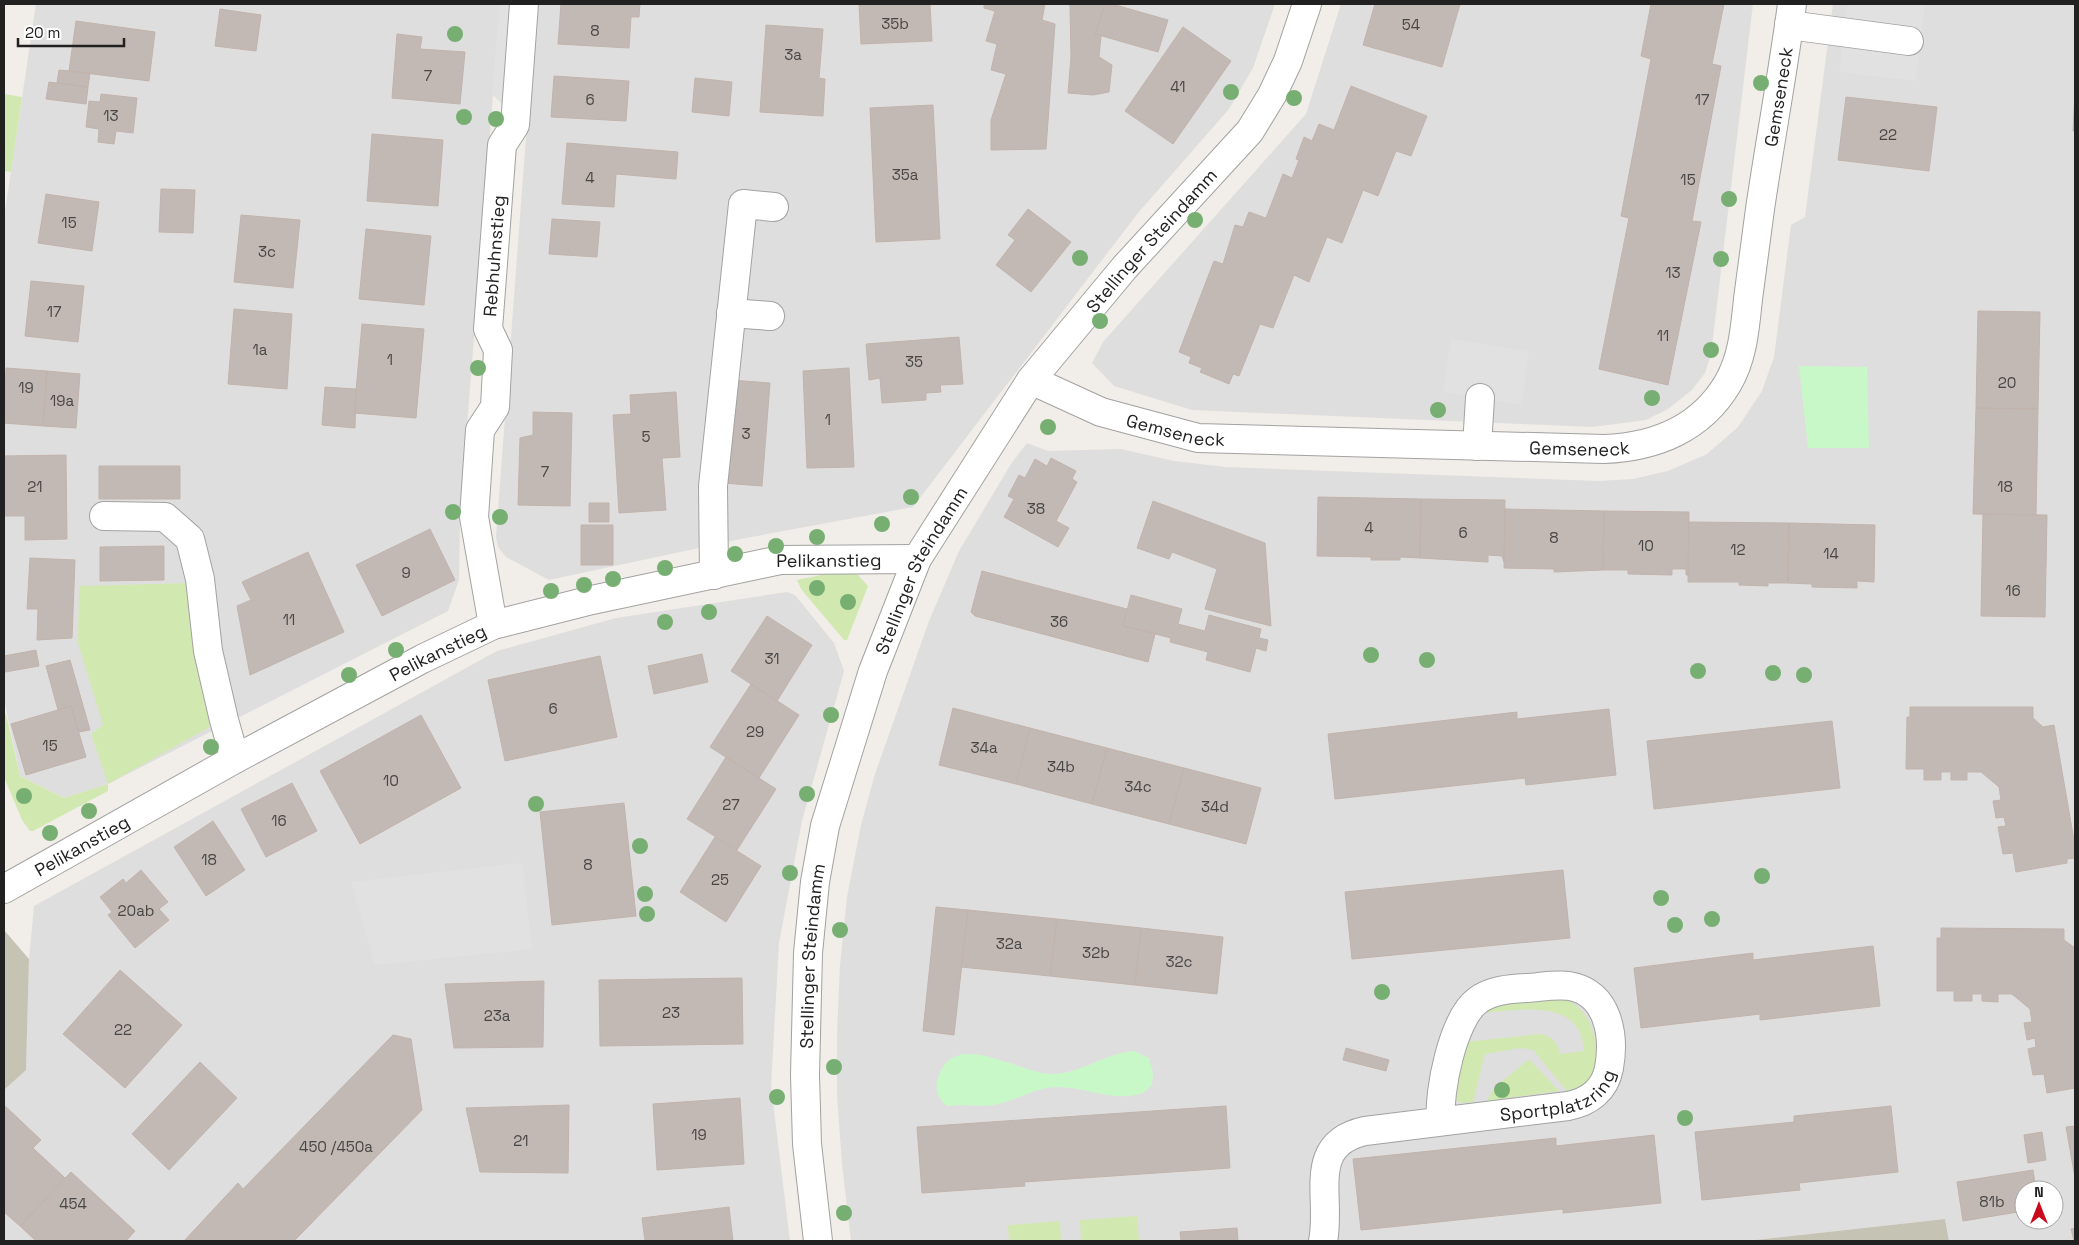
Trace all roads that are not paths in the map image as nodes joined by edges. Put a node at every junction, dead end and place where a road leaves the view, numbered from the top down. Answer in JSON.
{"nodes":[{"id":1,"x":524,"y":4,"type":"edge"},
{"id":2,"x":1307,"y":4,"type":"edge"},
{"id":3,"x":1791,"y":14,"type":"edge"},
{"id":4,"x":1909,"y":41,"type":"dead end"},
{"id":5,"x":774,"y":207,"type":"dead end"},
{"id":6,"x":731,"y":313,"type":"junction"},
{"id":7,"x":770,"y":316,"type":"dead end"},
{"id":8,"x":1032,"y":380,"type":"junction"},
{"id":9,"x":1480,"y":398,"type":"dead end"},
{"id":10,"x":1477,"y":446,"type":"junction"},
{"id":11,"x":104,"y":516,"type":"dead end"},
{"id":12,"x":917,"y":559,"type":"junction"},
{"id":13,"x":714,"y":575,"type":"junction"},
{"id":14,"x":493,"y":625,"type":"junction"},
{"id":15,"x":235,"y":759,"type":"junction"},
{"id":16,"x":4,"y":889,"type":"edge"},
{"id":17,"x":1441,"y":1121,"type":"junction"},
{"id":18,"x":818,"y":1241,"type":"edge"},
{"id":19,"x":1323,"y":1241,"type":"edge"}],
"edges":[{"from":1,"to":14,"type":"street","name":"Rebhuhnstieg"},
{"from":2,"to":8,"type":"street","name":"Stellinger Steindamm"},
{"from":3,"to":4,"type":"street"},
{"from":3,"to":10,"type":"street","name":"Gemseneck"},
{"from":5,"to":6,"type":"street"},
{"from":6,"to":7,"type":"street"},
{"from":6,"to":13,"type":"street"},
{"from":8,"to":10,"type":"street","name":"Gemseneck"},
{"from":8,"to":12,"type":"street","name":"Stellinger Steindamm"},
{"from":9,"to":10,"type":"street"},
{"from":11,"to":15,"type":"street"},
{"from":12,"to":13,"type":"street","name":"Pelikanstieg"},
{"from":12,"to":18,"type":"street","name":"Stellinger Steindamm"},
{"from":13,"to":14,"type":"street","name":"Pelikanstieg"},
{"from":14,"to":15,"type":"street","name":"Pelikanstieg"},
{"from":15,"to":16,"type":"street","name":"Pelikanstieg"},
{"from":17,"to":17,"type":"street","name":"Sportplatzring"},
{"from":17,"to":19,"type":"street","name":"Sportplatzring"}]}
